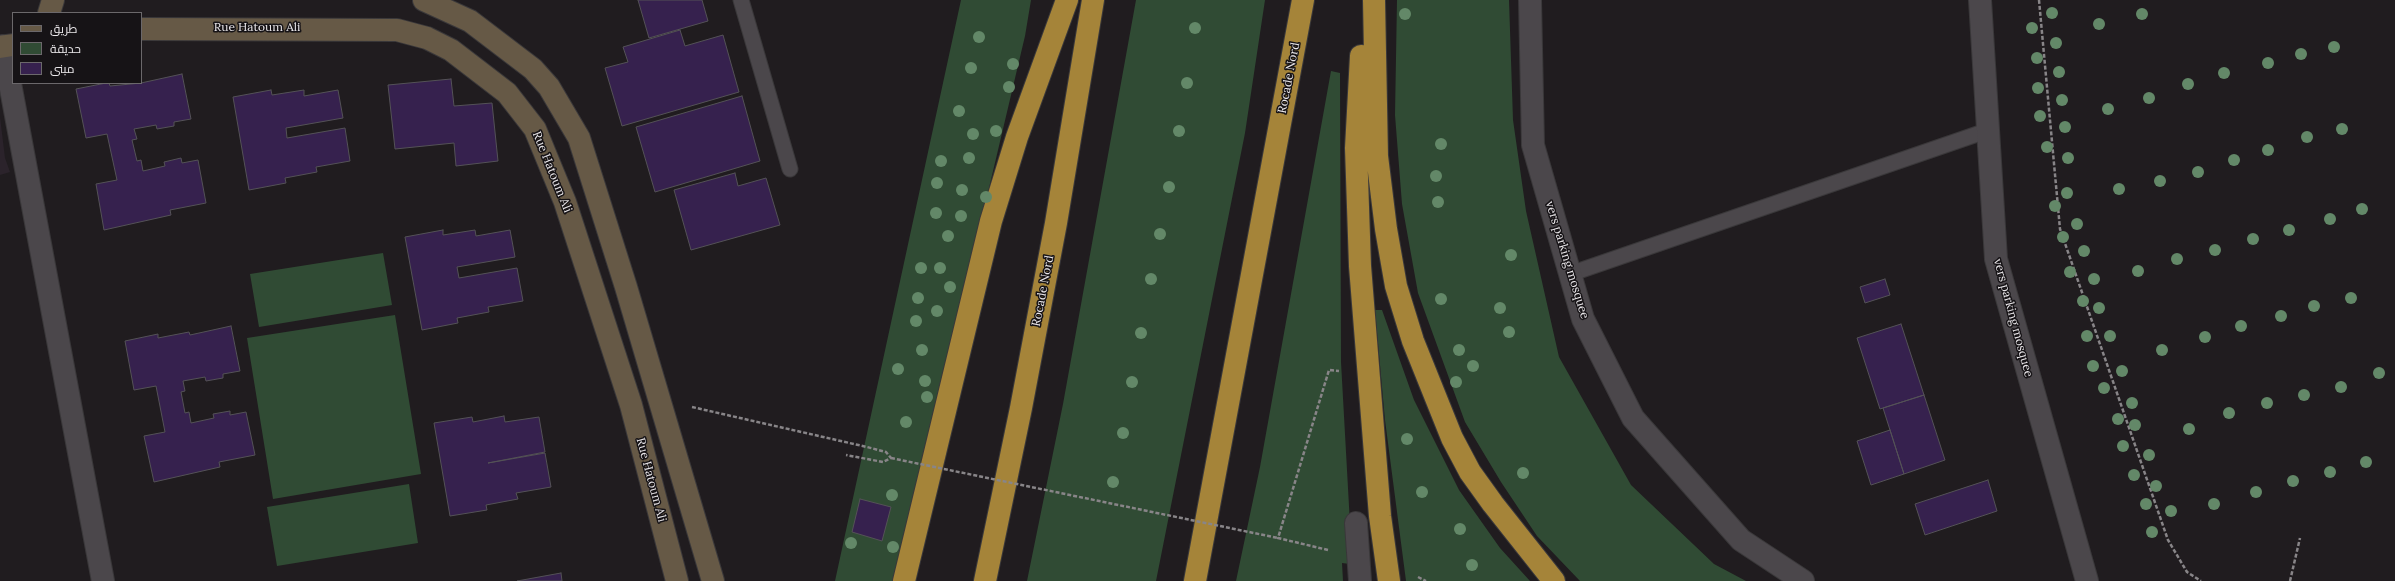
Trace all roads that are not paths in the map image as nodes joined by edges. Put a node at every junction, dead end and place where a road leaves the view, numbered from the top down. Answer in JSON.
{"nodes":[{"id":1,"x":53,"y":0,"type":"edge"},
{"id":2,"x":741,"y":0,"type":"edge"},
{"id":3,"x":1067,"y":0,"type":"edge"},
{"id":4,"x":1093,"y":0,"type":"edge"},
{"id":5,"x":1303,"y":0,"type":"edge"},
{"id":6,"x":1365,"y":0,"type":"edge"},
{"id":7,"x":1374,"y":0,"type":"edge"},
{"id":8,"x":1530,"y":0,"type":"edge"},
{"id":9,"x":1980,"y":0,"type":"edge"},
{"id":10,"x":438,"y":2,"type":"edge"},
{"id":11,"x":49,"y":12,"type":"edge"},
{"id":12,"x":142,"y":29,"type":"edge"},
{"id":13,"x":5,"y":46,"type":"edge"},
{"id":14,"x":1989,"y":130,"type":"junction"},
{"id":15,"x":790,"y":169,"type":"dead end"},
{"id":16,"x":1570,"y":274,"type":"junction"},
{"id":17,"x":1356,"y":523,"type":"dead end"},
{"id":18,"x":103,"y":581,"type":"edge"},
{"id":19,"x":677,"y":581,"type":"edge"},
{"id":20,"x":713,"y":581,"type":"edge"},
{"id":21,"x":904,"y":581,"type":"edge"},
{"id":22,"x":985,"y":581,"type":"edge"},
{"id":23,"x":1195,"y":581,"type":"edge"},
{"id":24,"x":1360,"y":581,"type":"edge"},
{"id":25,"x":1389,"y":581,"type":"edge"},
{"id":26,"x":1554,"y":581,"type":"edge"},
{"id":27,"x":1803,"y":581,"type":"edge"},
{"id":28,"x":2087,"y":581,"type":"edge"}],
"edges":[{"from":1,"to":11,"type":"street"},
{"from":2,"to":15,"type":"lane"},
{"from":3,"to":21,"type":"highway"},
{"from":4,"to":22,"type":"highway","name":"Rocade Nord"},
{"from":5,"to":23,"type":"highway","name":"Rocade Nord"},
{"from":6,"to":25,"type":"highway"},
{"from":7,"to":26,"type":"highway"},
{"from":8,"to":16,"type":"street","name":"vers parking mosquee"},
{"from":9,"to":14,"type":"street","name":"vers parking mosquee"},
{"from":10,"to":20,"type":"street"},
{"from":12,"to":19,"type":"street","name":"Rue Hatoum Ali"},
{"from":13,"to":18,"type":"street"},
{"from":14,"to":16,"type":"lane"},
{"from":14,"to":28,"type":"street","name":"vers parking mosquee"},
{"from":16,"to":27,"type":"street","name":"vers parking mosquee"},
{"from":17,"to":24,"type":"street"}]}
